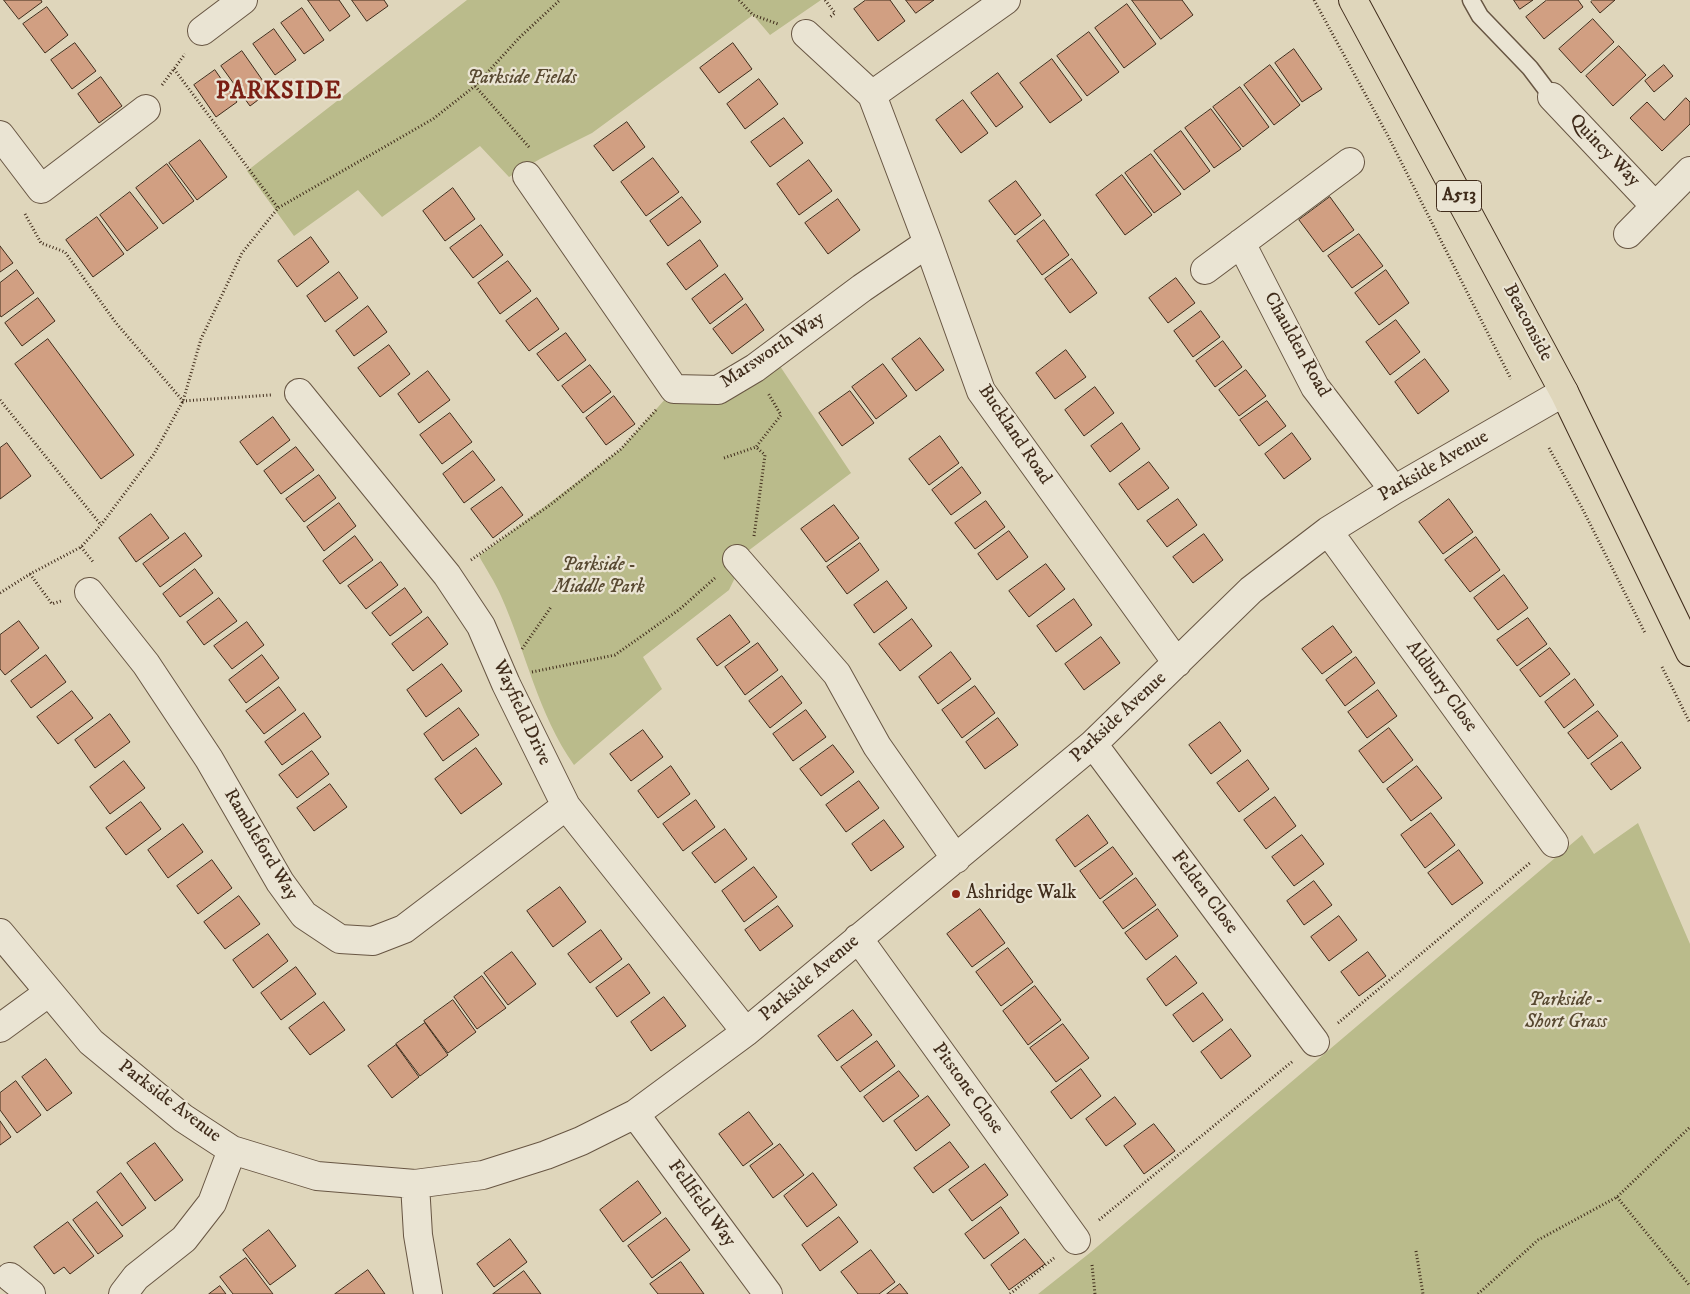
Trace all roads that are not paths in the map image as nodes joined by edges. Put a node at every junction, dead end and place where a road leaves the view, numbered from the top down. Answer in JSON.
{"nodes":[{"id":1,"x":243,"y":0,"type":"edge"},
{"id":2,"x":1006,"y":0,"type":"edge"},
{"id":3,"x":1353,"y":0,"type":"edge"},
{"id":4,"x":1471,"y":0,"type":"edge"},
{"id":5,"x":202,"y":32,"type":"road end"},
{"id":6,"x":806,"y":34,"type":"road end"},
{"id":7,"x":872,"y":95,"type":"junction"},
{"id":8,"x":1552,"y":97,"type":"joint"},
{"id":9,"x":146,"y":109,"type":"road end"},
{"id":10,"x":0,"y":135,"type":"edge"},
{"id":11,"x":1350,"y":162,"type":"dead end"},
{"id":12,"x":1690,"y":171,"type":"edge"},
{"id":13,"x":527,"y":176,"type":"road end"},
{"id":14,"x":1655,"y":206,"type":"junction"},
{"id":15,"x":1628,"y":234,"type":"dead end"},
{"id":16,"x":928,"y":243,"type":"junction"},
{"id":17,"x":1242,"y":243,"type":"junction"},
{"id":18,"x":1205,"y":270,"type":"dead end"},
{"id":19,"x":1564,"y":392,"type":"junction"},
{"id":20,"x":299,"y":393,"type":"road end"},
{"id":21,"x":1394,"y":490,"type":"junction"},
{"id":22,"x":1328,"y":531,"type":"junction"},
{"id":23,"x":737,"y":559,"type":"road end"},
{"id":24,"x":89,"y":592,"type":"road end"},
{"id":25,"x":1690,"y":652,"type":"edge"},
{"id":26,"x":1177,"y":663,"type":"junction"},
{"id":27,"x":1093,"y":744,"type":"junction"},
{"id":28,"x":566,"y":806,"type":"junction"},
{"id":29,"x":1554,"y":843,"type":"road end"},
{"id":30,"x":956,"y":859,"type":"junction"},
{"id":31,"x":0,"y":933,"type":"edge"},
{"id":32,"x":858,"y":938,"type":"junction"},
{"id":33,"x":48,"y":993,"type":"junction"},
{"id":34,"x":0,"y":1028,"type":"edge"},
{"id":35,"x":746,"y":1032,"type":"junction"},
{"id":36,"x":1315,"y":1042,"type":"road end"},
{"id":37,"x":635,"y":1114,"type":"junction"},
{"id":38,"x":232,"y":1150,"type":"junction"},
{"id":39,"x":415,"y":1184,"type":"junction"},
{"id":40,"x":1084,"y":1250,"type":"road end"},
{"id":41,"x":10,"y":1277,"type":"dead end"},
{"id":42,"x":31,"y":1294,"type":"edge"},
{"id":43,"x":122,"y":1294,"type":"edge"},
{"id":44,"x":428,"y":1294,"type":"edge"},
{"id":45,"x":768,"y":1294,"type":"edge"}],
"edges":[{"from":1,"to":5,"type":"street"},
{"from":2,"to":7,"type":"street"},
{"from":3,"to":19,"type":"highway","name":"Beaconside","number":"A513"},
{"from":4,"to":8,"type":"lane"},
{"from":6,"to":7,"type":"street","name":"Buckland Road"},
{"from":7,"to":16,"type":"street","name":"Buckland Road"},
{"from":8,"to":14,"type":"street","name":"Quincy Way"},
{"from":9,"to":10,"type":"street"},
{"from":11,"to":17,"type":"street"},
{"from":12,"to":14,"type":"street"},
{"from":13,"to":16,"type":"street","name":"Marsworth Way"},
{"from":14,"to":15,"type":"street"},
{"from":16,"to":26,"type":"street","name":"Buckland Road"},
{"from":17,"to":18,"type":"street"},
{"from":17,"to":21,"type":"street","name":"Chaulden Road"},
{"from":19,"to":21,"type":"street","name":"Parkside Avenue"},
{"from":19,"to":25,"type":"highway","name":"Beaconside","number":"A513"},
{"from":20,"to":28,"type":"street","name":"Wayfield Drive"},
{"from":21,"to":22,"type":"street","name":"Parkside Avenue"},
{"from":22,"to":26,"type":"street","name":"Parkside Avenue"},
{"from":22,"to":29,"type":"street","name":"Aldbury Close"},
{"from":23,"to":30,"type":"street"},
{"from":24,"to":28,"type":"street","name":"Rambleford Way"},
{"from":26,"to":27,"type":"street","name":"Parkside Avenue"},
{"from":27,"to":30,"type":"street","name":"Parkside Avenue"},
{"from":27,"to":36,"type":"street","name":"Felden Close"},
{"from":28,"to":35,"type":"street","name":"Wayfield Drive"},
{"from":30,"to":32,"type":"street","name":"Parkside Avenue"},
{"from":31,"to":33,"type":"street","name":"Parkside Avenue"},
{"from":32,"to":35,"type":"street","name":"Parkside Avenue"},
{"from":32,"to":40,"type":"street","name":"Pitstone Close"},
{"from":33,"to":34,"type":"street"},
{"from":33,"to":38,"type":"street","name":"Parkside Avenue"},
{"from":35,"to":37,"type":"street","name":"Parkside Avenue"},
{"from":37,"to":39,"type":"street","name":"Parkside Avenue"},
{"from":37,"to":45,"type":"street","name":"Fellfield Way"},
{"from":38,"to":39,"type":"street","name":"Parkside Avenue"},
{"from":38,"to":43,"type":"street"},
{"from":39,"to":44,"type":"street"},
{"from":41,"to":42,"type":"street"}]}
